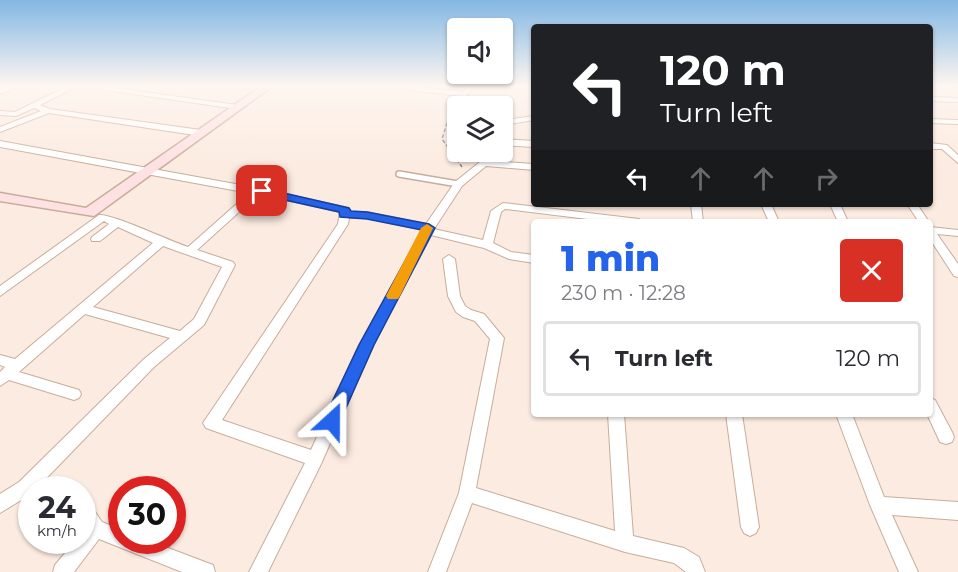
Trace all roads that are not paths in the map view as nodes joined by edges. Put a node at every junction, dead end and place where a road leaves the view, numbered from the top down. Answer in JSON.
{"nodes":[{"id":1,"x":19,"y":112,"type":"edge"},
{"id":2,"x":46,"y":112,"type":"edge"},
{"id":3,"x":53,"y":112,"type":"edge"},
{"id":4,"x":231,"y":112,"type":"edge"},
{"id":5,"x":0,"y":113,"type":"edge"},
{"id":6,"x":531,"y":118,"type":"edge"},
{"id":7,"x":513,"y":120,"type":"edge"},
{"id":8,"x":933,"y":121,"type":"edge"},
{"id":9,"x":958,"y":122,"type":"edge"},
{"id":10,"x":0,"y":130,"type":"edge"},
{"id":11,"x":201,"y":133,"type":"junction"},
{"id":12,"x":513,"y":143,"type":"edge"},
{"id":13,"x":0,"y":144,"type":"edge"},
{"id":14,"x":531,"y":144,"type":"edge"},
{"id":15,"x":933,"y":146,"type":"edge"},
{"id":16,"x":944,"y":147,"type":"junction"},
{"id":17,"x":958,"y":148,"type":"edge"},
{"id":18,"x":958,"y":160,"type":"edge"},
{"id":19,"x":482,"y":162,"type":"edge"},
{"id":20,"x":511,"y":162,"type":"edge"},
{"id":21,"x":531,"y":166,"type":"edge"},
{"id":22,"x":152,"y":170,"type":"junction"},
{"id":23,"x":399,"y":174,"type":"dead end"},
{"id":24,"x":463,"y":179,"type":"junction"},
{"id":25,"x":257,"y":192,"type":"junction"},
{"id":26,"x":0,"y":197,"type":"edge"},
{"id":27,"x":89,"y":213,"type":"junction"},
{"id":28,"x":345,"y":215,"type":"junction"},
{"id":29,"x":103,"y":217,"type":"junction"},
{"id":30,"x":614,"y":219,"type":"edge"},
{"id":31,"x":118,"y":222,"type":"junction"},
{"id":32,"x":428,"y":230,"type":"junction"},
{"id":33,"x":933,"y":231,"type":"edge"},
{"id":34,"x":958,"y":233,"type":"edge"},
{"id":35,"x":933,"y":236,"type":"edge"},
{"id":36,"x":96,"y":239,"type":"dead end"},
{"id":37,"x":162,"y":242,"type":"junction"},
{"id":38,"x":487,"y":245,"type":"junction"},
{"id":39,"x":189,"y":252,"type":"junction"},
{"id":40,"x":448,"y":259,"type":"dead end"},
{"id":41,"x":531,"y":259,"type":"edge"},
{"id":42,"x":958,"y":273,"type":"edge"},
{"id":43,"x":0,"y":292,"type":"edge"},
{"id":44,"x":84,"y":309,"type":"junction"},
{"id":45,"x":182,"y":336,"type":"junction"},
{"id":46,"x":0,"y":360,"type":"edge"},
{"id":47,"x":8,"y":373,"type":"edge"},
{"id":48,"x":74,"y":394,"type":"dead end"},
{"id":49,"x":933,"y":410,"type":"edge"},
{"id":50,"x":616,"y":417,"type":"edge"},
{"id":51,"x":734,"y":417,"type":"edge"},
{"id":52,"x":845,"y":417,"type":"edge"},
{"id":53,"x":946,"y":437,"type":"dead end"},
{"id":54,"x":315,"y":459,"type":"junction"},
{"id":55,"x":40,"y":476,"type":"edge"},
{"id":56,"x":467,"y":493,"type":"junction"},
{"id":57,"x":18,"y":494,"type":"edge"},
{"id":58,"x":0,"y":504,"type":"edge"},
{"id":59,"x":879,"y":505,"type":"junction"},
{"id":60,"x":958,"y":511,"type":"edge"},
{"id":61,"x":750,"y":528,"type":"dead end"},
{"id":62,"x":96,"y":529,"type":"edge"},
{"id":63,"x":108,"y":534,"type":"edge"},
{"id":64,"x":625,"y":543,"type":"junction"},
{"id":65,"x":76,"y":554,"type":"edge"},
{"id":66,"x":159,"y":554,"type":"edge"},
{"id":67,"x":62,"y":572,"type":"edge"},
{"id":68,"x":206,"y":572,"type":"edge"},
{"id":69,"x":258,"y":572,"type":"edge"},
{"id":70,"x":437,"y":572,"type":"edge"},
{"id":71,"x":696,"y":572,"type":"edge"},
{"id":72,"x":909,"y":572,"type":"edge"}],
"edges":[{"from":1,"to":5,"type":"street"},
{"from":2,"to":10,"type":"street"},
{"from":3,"to":11,"type":"street"},
{"from":4,"to":11,"type":"main road"},
{"from":6,"to":7,"type":"street"},
{"from":8,"to":9,"type":"street"},
{"from":11,"to":22,"type":"main road"},
{"from":12,"to":14,"type":"street"},
{"from":13,"to":22,"type":"street"},
{"from":15,"to":16,"type":"street"},
{"from":16,"to":17,"type":"street"},
{"from":16,"to":18,"type":"street"},
{"from":19,"to":24,"type":"street"},
{"from":20,"to":21,"type":"street"},
{"from":22,"to":25,"type":"street"},
{"from":22,"to":27,"type":"main road"},
{"from":23,"to":24,"type":"lane"},
{"from":24,"to":32,"type":"street"},
{"from":25,"to":28,"type":"street"},
{"from":25,"to":39,"type":"street"},
{"from":26,"to":27,"type":"main road"},
{"from":27,"to":29,"type":"street"},
{"from":28,"to":32,"type":"street"},
{"from":28,"to":54,"type":"street"},
{"from":29,"to":31,"type":"street"},
{"from":29,"to":43,"type":"street"},
{"from":30,"to":38,"type":"street"},
{"from":31,"to":36,"type":"street"},
{"from":31,"to":37,"type":"street"},
{"from":32,"to":38,"type":"street"},
{"from":32,"to":54,"type":"street"},
{"from":33,"to":34,"type":"street"},
{"from":35,"to":42,"type":"street"},
{"from":37,"to":39,"type":"street"},
{"from":37,"to":44,"type":"street"},
{"from":38,"to":41,"type":"street"},
{"from":39,"to":45,"type":"street"},
{"from":40,"to":56,"type":"street"},
{"from":44,"to":45,"type":"street"},
{"from":44,"to":47,"type":"street"},
{"from":45,"to":55,"type":"street"},
{"from":46,"to":47,"type":"street"},
{"from":47,"to":48,"type":"street"},
{"from":49,"to":53,"type":"street"},
{"from":50,"to":64,"type":"street"},
{"from":51,"to":61,"type":"street"},
{"from":52,"to":59,"type":"street"},
{"from":54,"to":69,"type":"street"},
{"from":56,"to":64,"type":"street"},
{"from":56,"to":70,"type":"street"},
{"from":57,"to":58,"type":"street"},
{"from":59,"to":60,"type":"street"},
{"from":59,"to":72,"type":"street"},
{"from":62,"to":63,"type":"street"},
{"from":64,"to":71,"type":"street"},
{"from":65,"to":67,"type":"street"},
{"from":66,"to":68,"type":"street"}]}
